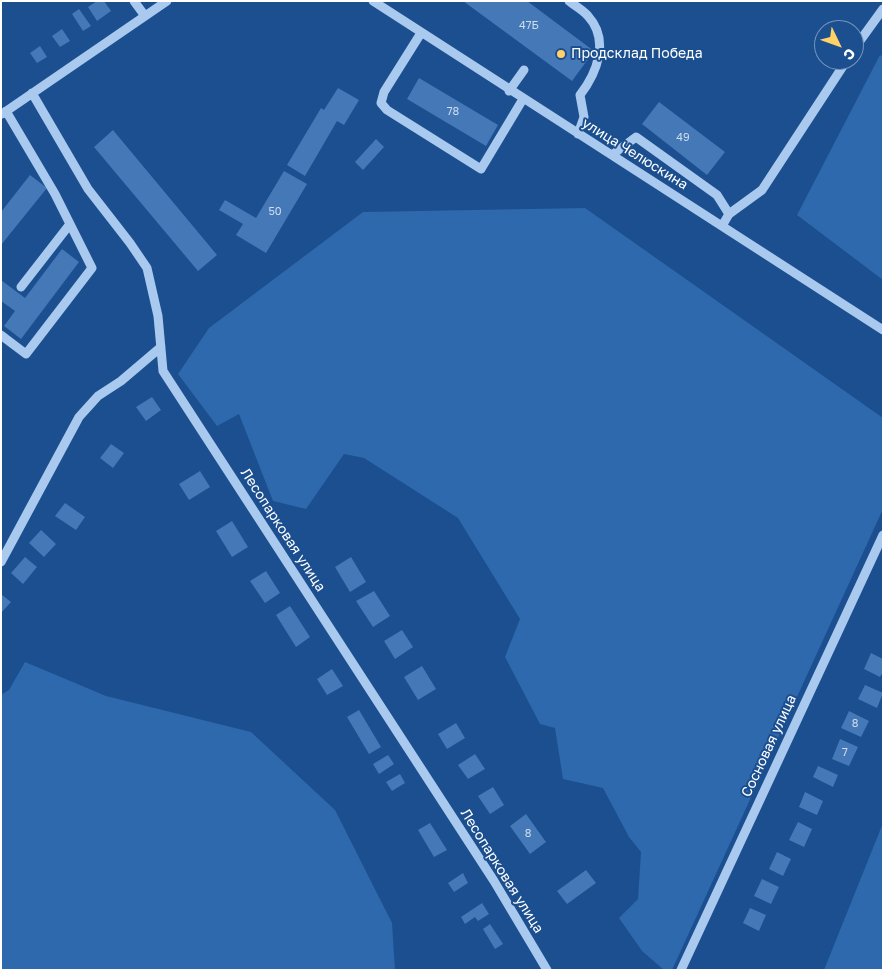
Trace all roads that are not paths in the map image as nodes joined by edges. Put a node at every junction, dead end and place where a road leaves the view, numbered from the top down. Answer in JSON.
{"nodes":[{"id":1,"x":134,"y":1,"type":"edge"},
{"id":2,"x":167,"y":1,"type":"edge"},
{"id":3,"x":373,"y":1,"type":"edge"},
{"id":4,"x":569,"y":1,"type":"edge"},
{"id":5,"x":883,"y":8,"type":"edge"},
{"id":6,"x":145,"y":16,"type":"junction"},
{"id":7,"x":420,"y":33,"type":"junction"},
{"id":8,"x":864,"y":35,"type":"edge"},
{"id":9,"x":524,"y":70,"type":"dead end"},
{"id":10,"x":840,"y":70,"type":"edge"},
{"id":11,"x":510,"y":91,"type":"junction"},
{"id":12,"x":32,"y":94,"type":"junction"},
{"id":13,"x":523,"y":100,"type":"junction"},
{"id":14,"x":4,"y":112,"type":"edge"},
{"id":15,"x":578,"y":134,"type":"junction"},
{"id":16,"x":612,"y":155,"type":"junction"},
{"id":17,"x":729,"y":214,"type":"junction"},
{"id":18,"x":70,"y":224,"type":"junction"},
{"id":19,"x":722,"y":226,"type":"junction"},
{"id":20,"x":21,"y":287,"type":"dead end"},
{"id":21,"x":883,"y":330,"type":"edge"},
{"id":22,"x":1,"y":336,"type":"edge"},
{"id":23,"x":161,"y":347,"type":"junction"},
{"id":24,"x":883,"y":535,"type":"edge"},
{"id":25,"x":1,"y":562,"type":"edge"},
{"id":26,"x":547,"y":970,"type":"edge"},
{"id":27,"x":680,"y":970,"type":"edge"}],
"edges":[{"from":1,"to":6,"type":"street"},
{"from":2,"to":6,"type":"street"},
{"from":3,"to":7,"type":"street","name":"улица Челюскина"},
{"from":4,"to":15,"type":"street"},
{"from":5,"to":8,"type":"street"},
{"from":6,"to":12,"type":"street"},
{"from":7,"to":11,"type":"street","name":"улица Челюскина"},
{"from":7,"to":13,"type":"street"},
{"from":9,"to":11,"type":"street"},
{"from":10,"to":17,"type":"street"},
{"from":11,"to":13,"type":"street","name":"улица Челюскина"},
{"from":12,"to":14,"type":"street"},
{"from":12,"to":23,"type":"street","name":"Лесопарковая улица"},
{"from":13,"to":15,"type":"street","name":"улица Челюскина"},
{"from":14,"to":18,"type":"street"},
{"from":15,"to":16,"type":"street","name":"улица Челюскина"},
{"from":16,"to":17,"type":"street"},
{"from":16,"to":19,"type":"street","name":"улица Челюскина"},
{"from":17,"to":19,"type":"street"},
{"from":18,"to":20,"type":"street"},
{"from":18,"to":22,"type":"street"},
{"from":19,"to":21,"type":"street","name":"улица Челюскина"},
{"from":23,"to":25,"type":"street"},
{"from":23,"to":26,"type":"street","name":"Лесопарковая улица"},
{"from":24,"to":27,"type":"street","name":"Сосновая улица"}]}
